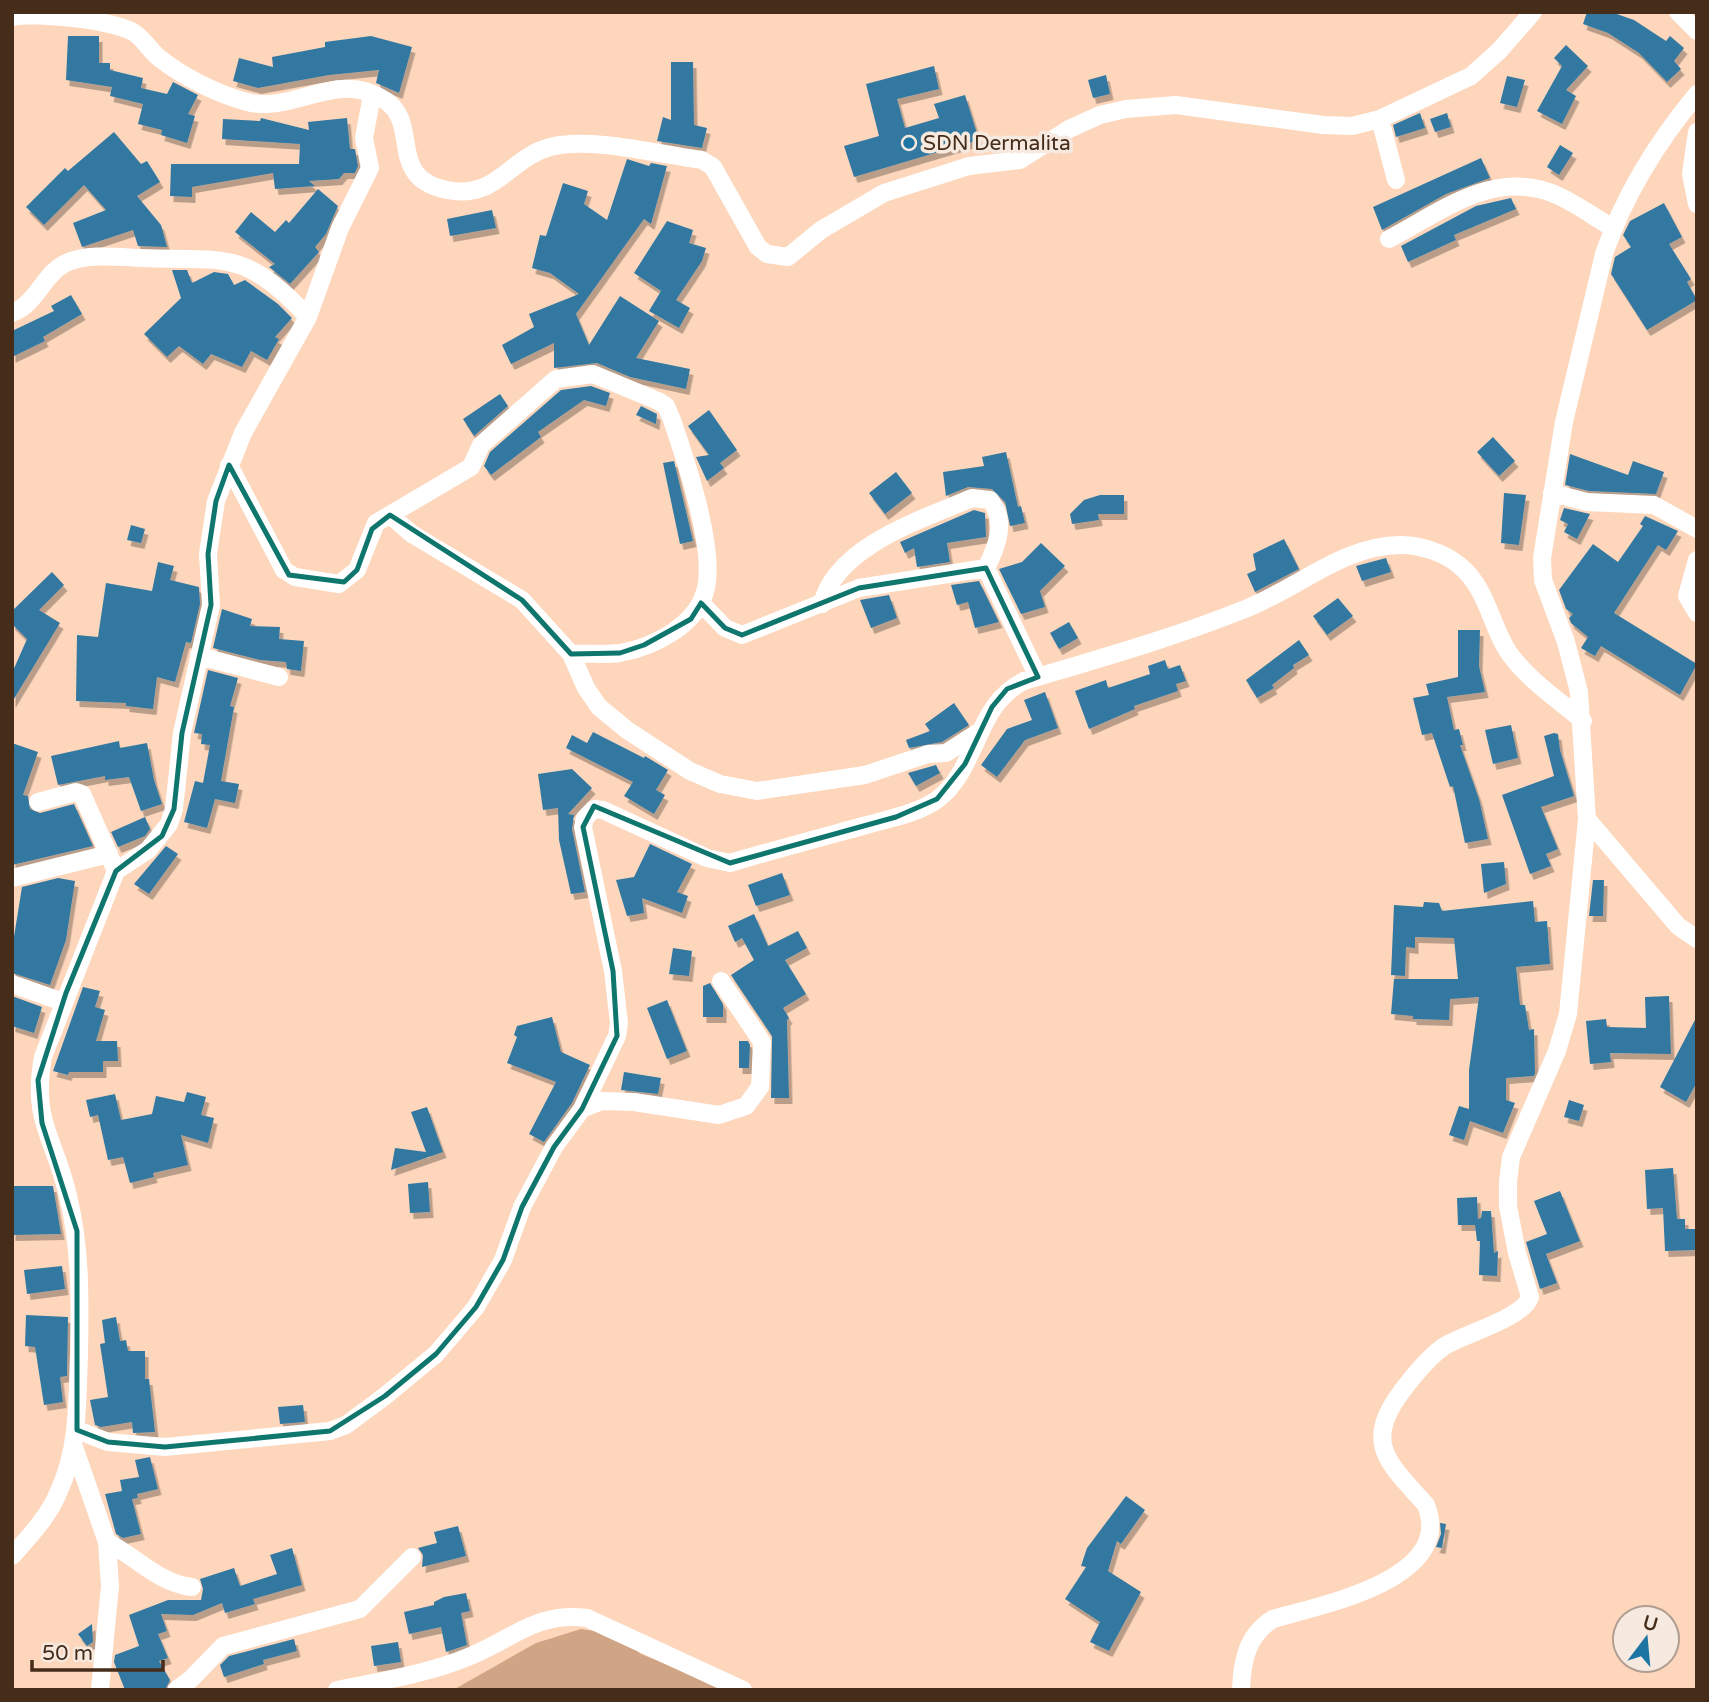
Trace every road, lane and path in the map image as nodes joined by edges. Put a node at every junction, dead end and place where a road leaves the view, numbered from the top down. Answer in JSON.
{"nodes":[{"id":1,"x":1533,"y":12,"type":"edge"},
{"id":2,"x":1678,"y":12,"type":"edge"},
{"id":3,"x":12,"y":17,"type":"edge"},
{"id":4,"x":1697,"y":31,"type":"edge"},
{"id":5,"x":1697,"y":94,"type":"edge"},
{"id":6,"x":372,"y":95,"type":"junction"},
{"id":7,"x":1380,"y":119,"type":"junction"},
{"id":8,"x":1697,"y":132,"type":"edge"},
{"id":9,"x":1396,"y":180,"type":"dead end"},
{"id":10,"x":1697,"y":204,"type":"edge"},
{"id":11,"x":1613,"y":228,"type":"junction"},
{"id":12,"x":1389,"y":239,"type":"dead end"},
{"id":13,"x":12,"y":313,"type":"edge"},
{"id":14,"x":308,"y":317,"type":"junction"},
{"id":15,"x":229,"y":465,"type":"junction"},
{"id":16,"x":1552,"y":493,"type":"junction"},
{"id":17,"x":390,"y":515,"type":"junction"},
{"id":18,"x":1697,"y":529,"type":"edge"},
{"id":19,"x":1697,"y":560,"type":"edge"},
{"id":20,"x":986,"y":568,"type":"junction"},
{"id":21,"x":701,"y":603,"type":"junction"},
{"id":22,"x":822,"y":604,"type":"junction"},
{"id":23,"x":1697,"y":613,"type":"edge"},
{"id":24,"x":571,"y":654,"type":"junction"},
{"id":25,"x":199,"y":656,"type":"junction"},
{"id":26,"x":279,"y":677,"type":"dead end"},
{"id":27,"x":1038,"y":677,"type":"junction"},
{"id":28,"x":1583,"y":721,"type":"junction"},
{"id":29,"x":979,"y":732,"type":"junction"},
{"id":30,"x":38,"y":802,"type":"dead end"},
{"id":31,"x":1587,"y":819,"type":"junction"},
{"id":32,"x":112,"y":863,"type":"junction"},
{"id":33,"x":12,"y":878,"type":"edge"},
{"id":34,"x":1697,"y":939,"type":"edge"},
{"id":35,"x":722,"y":981,"type":"dead end"},
{"id":36,"x":12,"y":984,"type":"edge"},
{"id":37,"x":63,"y":1002,"type":"junction"},
{"id":38,"x":583,"y":1109,"type":"junction"},
{"id":39,"x":75,"y":1439,"type":"junction"},
{"id":40,"x":107,"y":1542,"type":"junction"},
{"id":41,"x":12,"y":1556,"type":"edge"},
{"id":42,"x":412,"y":1557,"type":"dead end"},
{"id":43,"x":192,"y":1587,"type":"dead end"},
{"id":44,"x":100,"y":1690,"type":"edge"},
{"id":45,"x":176,"y":1690,"type":"edge"},
{"id":46,"x":337,"y":1690,"type":"edge"},
{"id":47,"x":743,"y":1690,"type":"edge"},
{"id":48,"x":1241,"y":1690,"type":"edge"}],
"edges":[{"from":1,"to":7,"type":"street"},
{"from":2,"to":4,"type":"street"},
{"from":3,"to":6,"type":"street"},
{"from":5,"to":11,"type":"street"},
{"from":6,"to":7,"type":"street"},
{"from":6,"to":14,"type":"street"},
{"from":7,"to":9,"type":"street"},
{"from":8,"to":10,"type":"street"},
{"from":11,"to":12,"type":"street"},
{"from":11,"to":16,"type":"street"},
{"from":13,"to":14,"type":"street"},
{"from":14,"to":15,"type":"street"},
{"from":15,"to":17,"type":"street"},
{"from":15,"to":25,"type":"street"},
{"from":16,"to":18,"type":"street"},
{"from":16,"to":28,"type":"street"},
{"from":17,"to":21,"type":"street"},
{"from":17,"to":24,"type":"street"},
{"from":19,"to":23,"type":"street"},
{"from":20,"to":22,"type":"street"},
{"from":20,"to":22,"type":"street"},
{"from":20,"to":27,"type":"street"},
{"from":21,"to":22,"type":"street"},
{"from":21,"to":24,"type":"street"},
{"from":24,"to":29,"type":"street"},
{"from":25,"to":26,"type":"street"},
{"from":25,"to":32,"type":"street"},
{"from":27,"to":28,"type":"street"},
{"from":27,"to":29,"type":"street"},
{"from":28,"to":31,"type":"street"},
{"from":29,"to":38,"type":"street"},
{"from":30,"to":32,"type":"street"},
{"from":31,"to":34,"type":"street"},
{"from":31,"to":48,"type":"street"},
{"from":32,"to":33,"type":"street"},
{"from":32,"to":37,"type":"street"},
{"from":35,"to":38,"type":"street"},
{"from":36,"to":37,"type":"street"},
{"from":37,"to":39,"type":"street"},
{"from":38,"to":39,"type":"street"},
{"from":39,"to":40,"type":"street"},
{"from":39,"to":41,"type":"street"},
{"from":40,"to":43,"type":"street"},
{"from":40,"to":44,"type":"street"},
{"from":42,"to":45,"type":"street"},
{"from":46,"to":47,"type":"street"}]}
